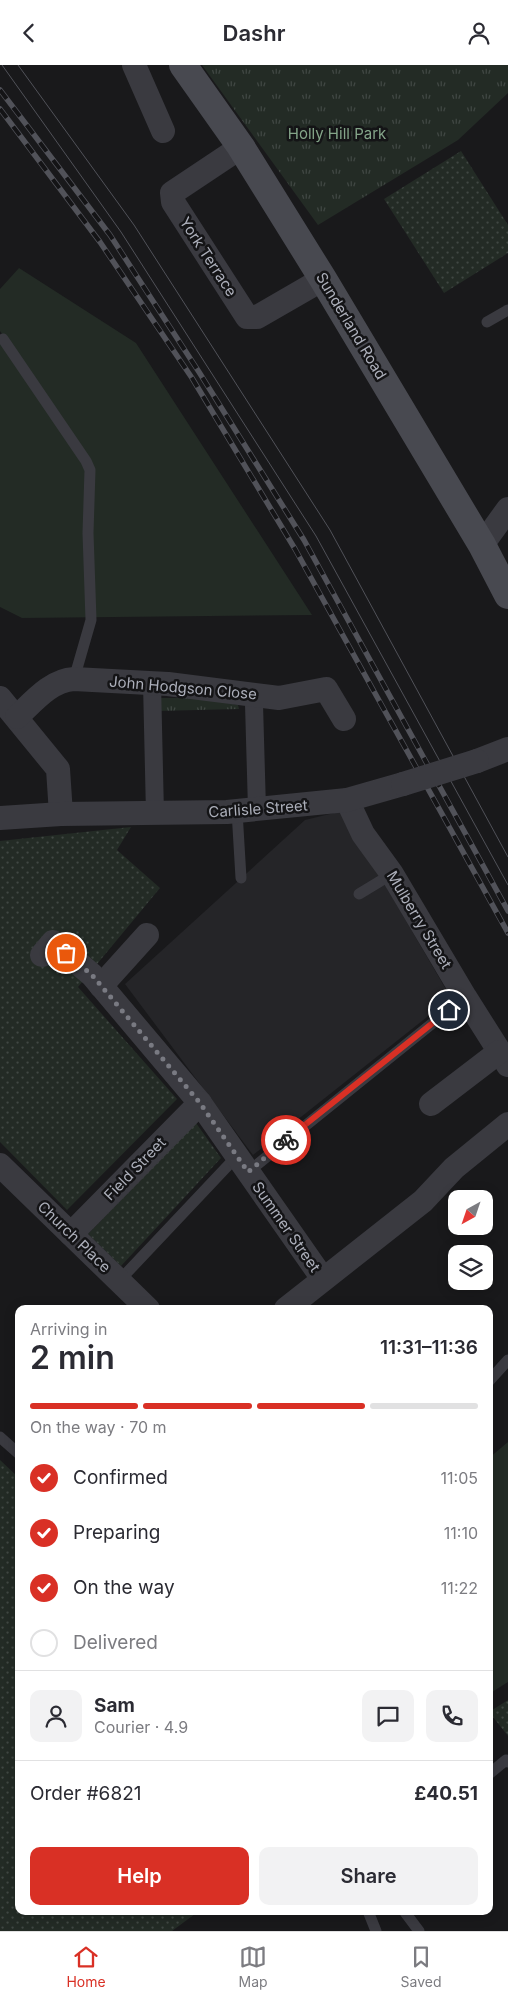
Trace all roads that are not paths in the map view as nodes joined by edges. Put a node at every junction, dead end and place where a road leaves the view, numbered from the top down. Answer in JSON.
{"nodes":[{"id":1,"x":134,"y":65,"type":"edge"},
{"id":2,"x":183,"y":65,"type":"edge"},
{"id":3,"x":163,"y":131,"type":"dead end"},
{"id":4,"x":241,"y":147,"type":"junction"},
{"id":5,"x":324,"y":279,"type":"junction"},
{"id":6,"x":508,"y":310,"type":"edge"},
{"id":7,"x":487,"y":322,"type":"dead end"},
{"id":8,"x":3,"y":339,"type":"dead end"},
{"id":9,"x":508,"y":509,"type":"edge"},
{"id":10,"x":482,"y":545,"type":"junction"},
{"id":11,"x":508,"y":595,"type":"edge"},
{"id":12,"x":74,"y":679,"type":"junction"},
{"id":13,"x":152,"y":683,"type":"junction"},
{"id":14,"x":256,"y":694,"type":"junction"},
{"id":15,"x":0,"y":697,"type":"edge"},
{"id":16,"x":17,"y":717,"type":"junction"},
{"id":17,"x":344,"y":719,"type":"dead end"},
{"id":18,"x":508,"y":749,"type":"edge"},
{"id":19,"x":347,"y":800,"type":"junction"},
{"id":20,"x":247,"y":810,"type":"junction"},
{"id":21,"x":61,"y":814,"type":"junction"},
{"id":22,"x":155,"y":814,"type":"junction"},
{"id":23,"x":0,"y":818,"type":"edge"},
{"id":24,"x":392,"y":873,"type":"junction"},
{"id":25,"x":242,"y":877,"type":"dead end"},
{"id":26,"x":359,"y":894,"type":"dead end"},
{"id":27,"x":147,"y":935,"type":"dead end"},
{"id":28,"x":42,"y":955,"type":"dead end"},
{"id":29,"x":101,"y":986,"type":"junction"},
{"id":30,"x":464,"y":997,"type":"junction"},
{"id":31,"x":503,"y":1058,"type":"edge"},
{"id":32,"x":200,"y":1103,"type":"junction"},
{"id":33,"x":430,"y":1104,"type":"dead end"},
{"id":34,"x":508,"y":1124,"type":"edge"},
{"id":35,"x":242,"y":1164,"type":"junction"},
{"id":36,"x":0,"y":1165,"type":"edge"},
{"id":37,"x":71,"y":1234,"type":"junction"},
{"id":38,"x":323,"y":1279,"type":"junction"},
{"id":39,"x":119,"y":1281,"type":"junction"},
{"id":40,"x":144,"y":1305,"type":"edge"},
{"id":41,"x":291,"y":1305,"type":"edge"},
{"id":42,"x":508,"y":1360,"type":"edge"},
{"id":43,"x":493,"y":1377,"type":"edge"},
{"id":44,"x":0,"y":1437,"type":"edge"},
{"id":45,"x":15,"y":1450,"type":"edge"},
{"id":46,"x":508,"y":1762,"type":"edge"},
{"id":47,"x":493,"y":1770,"type":"edge"},
{"id":48,"x":370,"y":1915,"type":"edge"},
{"id":49,"x":407,"y":1915,"type":"edge"},
{"id":50,"x":376,"y":1931,"type":"edge"},
{"id":51,"x":419,"y":1931,"type":"edge"}],
"edges":[{"from":1,"to":3,"type":"street"},
{"from":2,"to":4,"type":"main road","name":"Sunderland Road"},
{"from":4,"to":5,"type":"main road","name":"Sunderland Road"},
{"from":4,"to":5,"type":"street","name":"York Terrace"},
{"from":5,"to":10,"type":"main road","name":"Sunderland Road"},
{"from":6,"to":7,"type":"lane"},
{"from":8,"to":12,"type":"lane"},
{"from":9,"to":10,"type":"street"},
{"from":10,"to":11,"type":"main road","name":"Sunderland Road"},
{"from":12,"to":13,"type":"street","name":"John Hodgson Close"},
{"from":12,"to":16,"type":"street","name":"John Hodgson Close"},
{"from":13,"to":14,"type":"street","name":"John Hodgson Close"},
{"from":13,"to":22,"type":"street"},
{"from":14,"to":17,"type":"street","name":"John Hodgson Close"},
{"from":14,"to":20,"type":"street"},
{"from":15,"to":16,"type":"street"},
{"from":16,"to":21,"type":"street"},
{"from":18,"to":19,"type":"street","name":"Carlisle Street","bridge":true},
{"from":19,"to":20,"type":"street","name":"Carlisle Street"},
{"from":19,"to":24,"type":"street","name":"Mulberry Street"},
{"from":20,"to":22,"type":"street","name":"Carlisle Street"},
{"from":20,"to":25,"type":"lane"},
{"from":21,"to":22,"type":"street","name":"Carlisle Street"},
{"from":21,"to":23,"type":"street","name":"Carlisle Street"},
{"from":24,"to":26,"type":"lane"},
{"from":24,"to":30,"type":"street","name":"Mulberry Street"},
{"from":27,"to":29,"type":"street"},
{"from":28,"to":29,"type":"street","name":"Summer Street"},
{"from":29,"to":32,"type":"street","name":"Summer Street"},
{"from":30,"to":31,"type":"street","name":"Mulberry Street"},
{"from":30,"to":35,"type":"lane"},
{"from":31,"to":33,"type":"street"},
{"from":32,"to":35,"type":"street","name":"Summer Street"},
{"from":32,"to":37,"type":"street","name":"Field Street"},
{"from":34,"to":38,"type":"street"},
{"from":35,"to":38,"type":"street","name":"Summer Street"},
{"from":35,"to":39,"type":"lane"},
{"from":36,"to":37,"type":"street","name":"Church Place"},
{"from":37,"to":39,"type":"street","name":"Church Place"},
{"from":38,"to":41,"type":"street"},
{"from":39,"to":40,"type":"street","name":"Church Place"},
{"from":42,"to":43,"type":"lane"},
{"from":44,"to":45,"type":"lane"},
{"from":46,"to":47,"type":"lane"},
{"from":48,"to":50,"type":"lane"},
{"from":49,"to":51,"type":"lane"}]}
